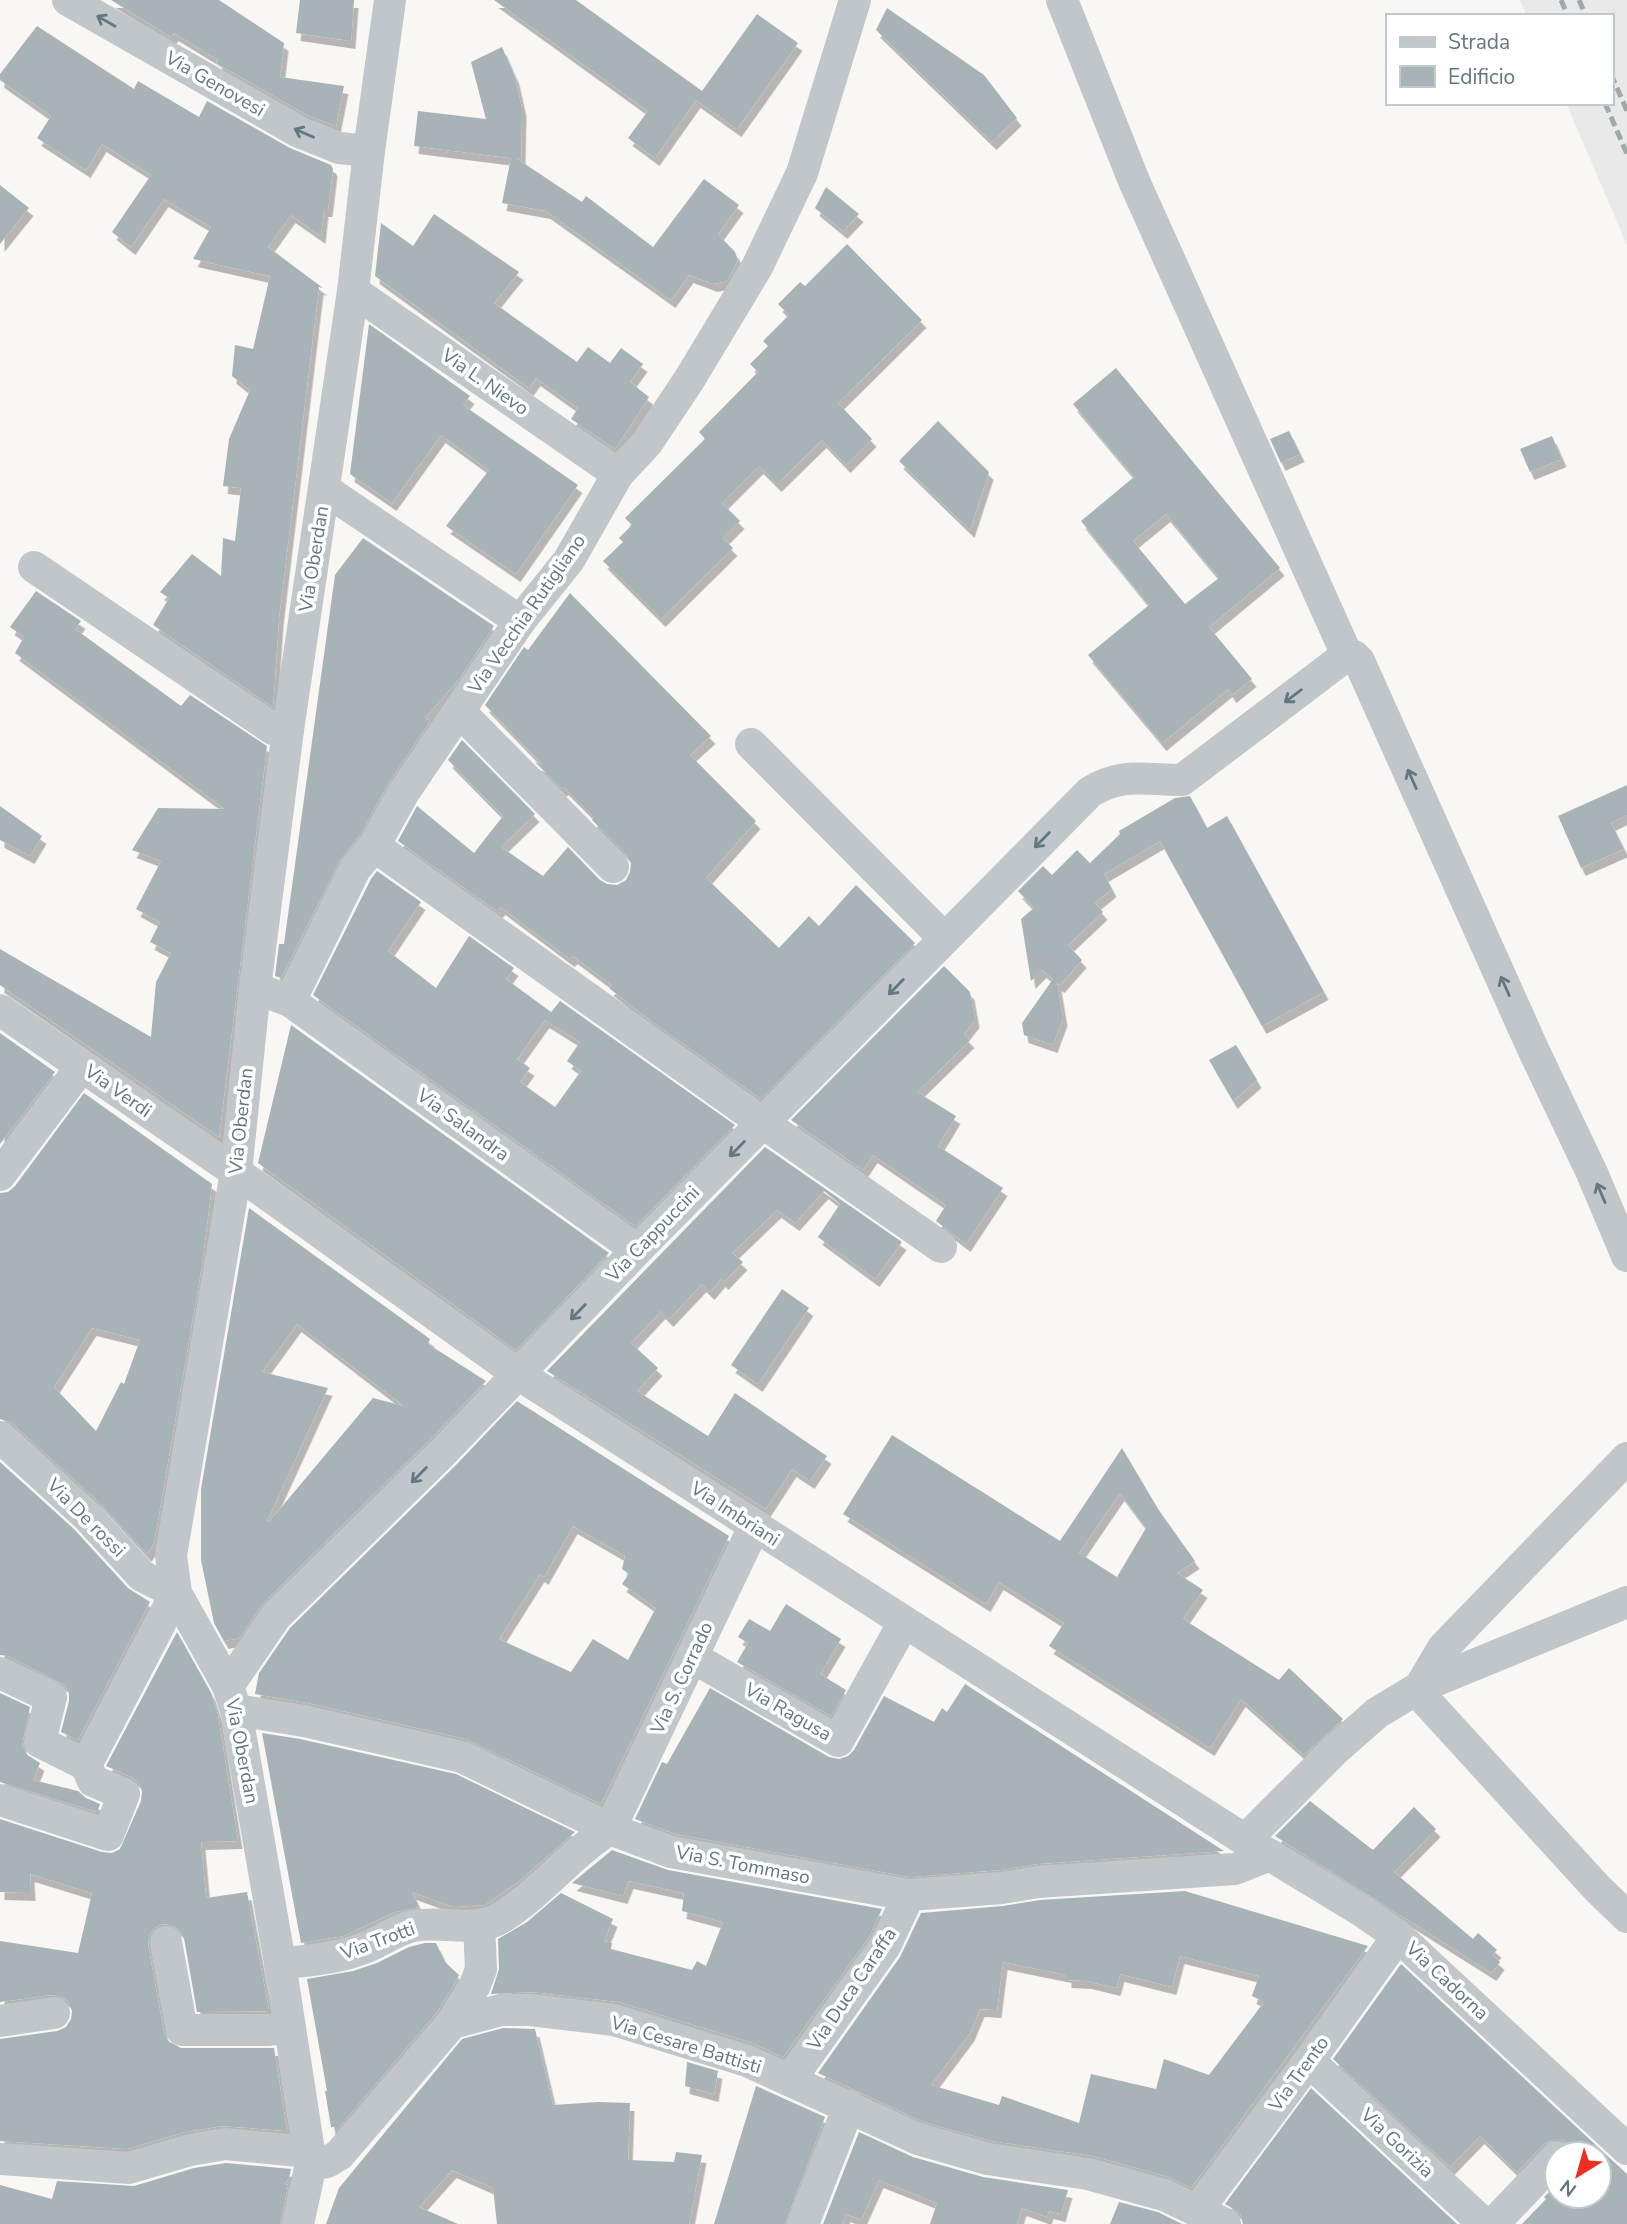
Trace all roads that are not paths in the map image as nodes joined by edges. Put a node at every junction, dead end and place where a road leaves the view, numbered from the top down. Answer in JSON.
{"nodes":[{"id":1,"x":68,"y":0,"type":"edge"},
{"id":2,"x":390,"y":0,"type":"edge"},
{"id":3,"x":855,"y":0,"type":"edge"},
{"id":4,"x":1062,"y":0,"type":"edge"},
{"id":5,"x":369,"y":151,"type":"junction"},
{"id":6,"x":353,"y":291,"type":"junction"},
{"id":7,"x":618,"y":474,"type":"junction"},
{"id":8,"x":324,"y":489,"type":"junction"},
{"id":9,"x":34,"y":567,"type":"dead end"},
{"id":10,"x":520,"y":621,"type":"junction"},
{"id":11,"x":1347,"y":655,"type":"junction"},
{"id":12,"x":459,"y":711,"type":"junction"},
{"id":13,"x":288,"y":730,"type":"junction"},
{"id":14,"x":751,"y":744,"type":"dead end"},
{"id":15,"x":374,"y":846,"type":"junction"},
{"id":16,"x":613,"y":867,"type":"dead end"},
{"id":17,"x":944,"y":938,"type":"junction"},
{"id":18,"x":255,"y":988,"type":"junction"},
{"id":19,"x":290,"y":1001,"type":"junction"},
{"id":20,"x":0,"y":1010,"type":"edge"},
{"id":21,"x":82,"y":1066,"type":"junction"},
{"id":22,"x":763,"y":1123,"type":"junction"},
{"id":23,"x":236,"y":1172,"type":"junction"},
{"id":24,"x":0,"y":1175,"type":"edge"},
{"id":25,"x":941,"y":1247,"type":"dead end"},
{"id":26,"x":637,"y":1250,"type":"junction"},
{"id":27,"x":1627,"y":1255,"type":"edge"},
{"id":28,"x":518,"y":1374,"type":"junction"},
{"id":29,"x":0,"y":1437,"type":"edge"},
{"id":30,"x":1627,"y":1458,"type":"edge"},
{"id":31,"x":754,"y":1527,"type":"junction"},
{"id":32,"x":176,"y":1593,"type":"junction"},
{"id":33,"x":1627,"y":1602,"type":"edge"},
{"id":34,"x":904,"y":1622,"type":"junction"},
{"id":35,"x":692,"y":1657,"type":"junction"},
{"id":36,"x":0,"y":1673,"type":"edge"},
{"id":37,"x":1418,"y":1688,"type":"junction"},
{"id":38,"x":232,"y":1698,"type":"junction"},
{"id":39,"x":86,"y":1765,"type":"junction"},
{"id":40,"x":0,"y":1800,"type":"edge"},
{"id":41,"x":610,"y":1829,"type":"junction"},
{"id":42,"x":1258,"y":1847,"type":"junction"},
{"id":43,"x":909,"y":1895,"type":"junction"},
{"id":44,"x":1627,"y":1917,"type":"edge"},
{"id":45,"x":479,"y":1926,"type":"junction"},
{"id":46,"x":1398,"y":1936,"type":"junction"},
{"id":47,"x":166,"y":1942,"type":"dead end"},
{"id":48,"x":280,"y":1963,"type":"junction"},
{"id":49,"x":54,"y":2013,"type":"dead end"},
{"id":50,"x":0,"y":2021,"type":"edge"},
{"id":51,"x":452,"y":2023,"type":"junction"},
{"id":52,"x":290,"y":2027,"type":"junction"},
{"id":53,"x":1309,"y":2061,"type":"junction"},
{"id":54,"x":790,"y":2080,"type":"junction"},
{"id":55,"x":849,"y":2106,"type":"junction"},
{"id":56,"x":1594,"y":2118,"type":"junction"},
{"id":57,"x":1573,"y":2140,"type":"edge"},
{"id":58,"x":1627,"y":2149,"type":"edge"},
{"id":59,"x":310,"y":2158,"type":"junction"},
{"id":60,"x":0,"y":2159,"type":"edge"},
{"id":61,"x":1543,"y":2171,"type":"edge"},
{"id":62,"x":1211,"y":2217,"type":"edge"},
{"id":63,"x":298,"y":2224,"type":"edge"},
{"id":64,"x":803,"y":2224,"type":"edge"},
{"id":65,"x":1484,"y":2224,"type":"edge"},
{"id":66,"x":1493,"y":2224,"type":"edge"}],
"edges":[{"from":5,"to":1,"type":"street","name":"Via Genovesi","one_way":true},
{"from":2,"to":5,"type":"street","name":"Via Oberdan"},
{"from":3,"to":7,"type":"street","name":"Via Vecchia Rutigliano"},
{"from":4,"to":11,"type":"street"},
{"from":5,"to":6,"type":"street","name":"Via Oberdan"},
{"from":6,"to":7,"type":"street","name":"Via L. Nievo"},
{"from":6,"to":8,"type":"street","name":"Via Oberdan"},
{"from":7,"to":10,"type":"street","name":"Via Vecchia Rutigliano"},
{"from":8,"to":10,"type":"street"},
{"from":8,"to":13,"type":"street","name":"Via Oberdan"},
{"from":9,"to":13,"type":"street"},
{"from":10,"to":12,"type":"street","name":"Via Vecchia Rutigliano"},
{"from":11,"to":17,"type":"street","name":"Via Cappuccini","one_way":true},
{"from":27,"to":11,"type":"street","one_way":true},
{"from":12,"to":15,"type":"street","name":"Via Vecchia Rutigliano"},
{"from":12,"to":16,"type":"street"},
{"from":13,"to":18,"type":"street","name":"Via Oberdan"},
{"from":14,"to":17,"type":"street"},
{"from":15,"to":19,"type":"street","name":"Via Vecchia Rutigliano"},
{"from":15,"to":22,"type":"street"},
{"from":17,"to":22,"type":"street","name":"Via Cappuccini","one_way":true},
{"from":18,"to":19,"type":"street"},
{"from":18,"to":23,"type":"street","name":"Via Oberdan"},
{"from":19,"to":26,"type":"street","name":"Via Salandra"},
{"from":20,"to":21,"type":"street","name":"Via Verdi"},
{"from":21,"to":23,"type":"street","name":"Via Verdi"},
{"from":21,"to":24,"type":"street"},
{"from":22,"to":25,"type":"street"},
{"from":22,"to":26,"type":"street","name":"Via Cappuccini","one_way":true},
{"from":23,"to":28,"type":"street","name":"Via Imbriani"},
{"from":23,"to":32,"type":"street","name":"Via Oberdan"},
{"from":26,"to":28,"type":"street","name":"Via Cappuccini","one_way":true},
{"from":28,"to":31,"type":"street","name":"Via Imbriani"},
{"from":28,"to":38,"type":"street","name":"Via Cappuccini","one_way":true},
{"from":29,"to":32,"type":"street","name":"Via De rossi"},
{"from":30,"to":37,"type":"street"},
{"from":31,"to":34,"type":"street","name":"Via Imbriani"},
{"from":31,"to":35,"type":"street","name":"Via S. Corrado"},
{"from":32,"to":38,"type":"street","name":"Via Oberdan"},
{"from":32,"to":39,"type":"street"},
{"from":33,"to":37,"type":"street"},
{"from":34,"to":35,"type":"street","name":"Via Ragusa"},
{"from":34,"to":42,"type":"street","name":"Via Imbriani"},
{"from":35,"to":41,"type":"street","name":"Via S. Corrado"},
{"from":36,"to":39,"type":"street"},
{"from":37,"to":42,"type":"street"},
{"from":37,"to":44,"type":"street"},
{"from":38,"to":41,"type":"street","name":"Via S. Tommaso"},
{"from":38,"to":48,"type":"street","name":"Via Oberdan"},
{"from":39,"to":40,"type":"street"},
{"from":41,"to":43,"type":"street","name":"Via S. Tommaso"},
{"from":41,"to":45,"type":"street","name":"Via Trotti"},
{"from":42,"to":43,"type":"street","name":"Via S. Tommaso"},
{"from":42,"to":46,"type":"street","name":"Via Cadorna"},
{"from":43,"to":54,"type":"street","name":"Via Duca Caraffa"},
{"from":45,"to":48,"type":"street","name":"Via Trotti"},
{"from":45,"to":51,"type":"street"},
{"from":46,"to":53,"type":"street","name":"Via Trento"},
{"from":46,"to":56,"type":"street","name":"Via Cadorna"},
{"from":47,"to":52,"type":"street"},
{"from":48,"to":52,"type":"street","name":"Via Oberdan"},
{"from":49,"to":50,"type":"street"},
{"from":51,"to":54,"type":"street","name":"Via Cesare Battisti"},
{"from":51,"to":59,"type":"street"},
{"from":52,"to":59,"type":"street","name":"Via Oberdan"},
{"from":53,"to":62,"type":"street","name":"Via Trento"},
{"from":53,"to":65,"type":"street","name":"Via Gorizia"},
{"from":54,"to":55,"type":"street","name":"Via Cesare Battisti"},
{"from":55,"to":62,"type":"street","name":"Via Cesare Battisti"},
{"from":55,"to":64,"type":"street"},
{"from":56,"to":57,"type":"street"},
{"from":56,"to":58,"type":"street","name":"Via Cadorna"},
{"from":59,"to":60,"type":"street"},
{"from":59,"to":63,"type":"street","name":"Via Oberdan"},
{"from":61,"to":66,"type":"street"}]}
